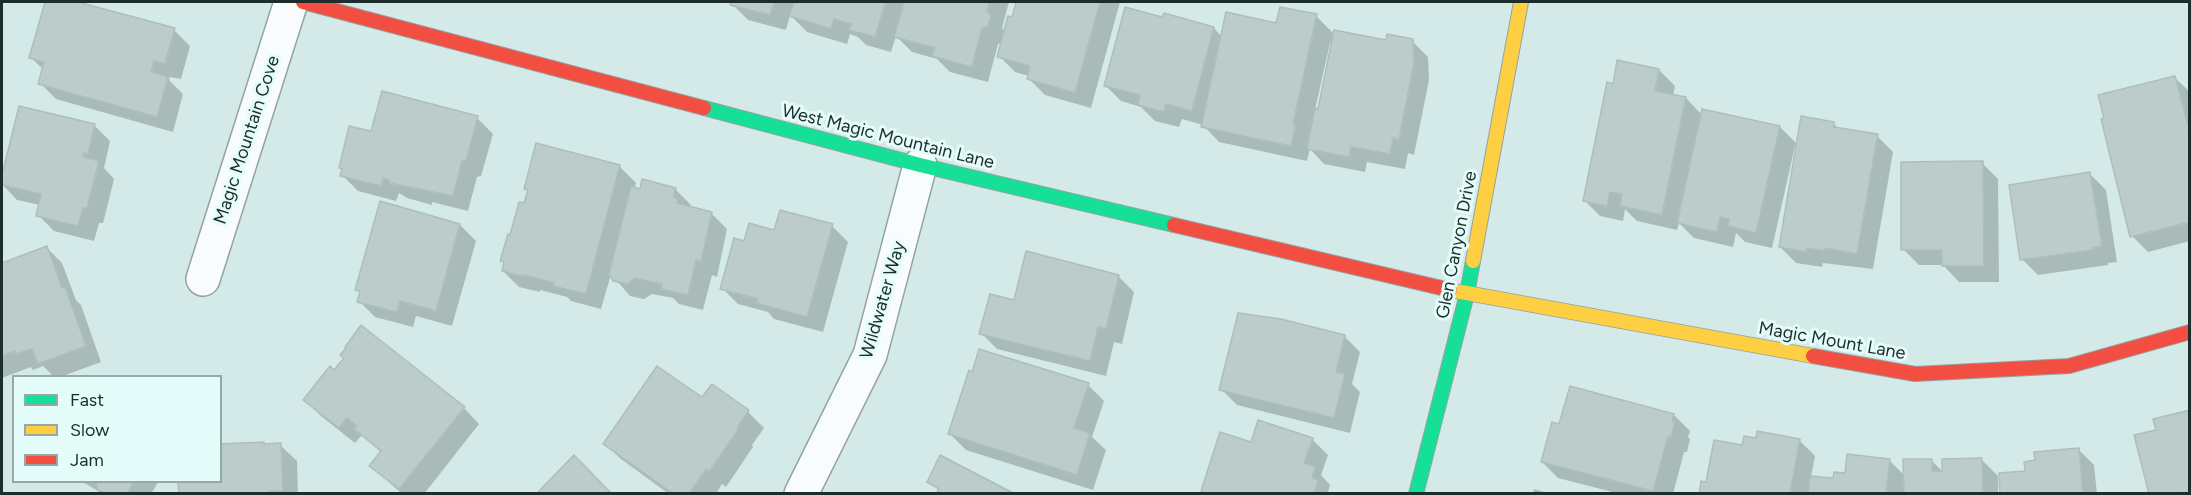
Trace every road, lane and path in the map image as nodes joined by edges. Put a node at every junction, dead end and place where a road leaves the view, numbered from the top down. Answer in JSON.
{"nodes":[{"id":1,"x":291,"y":2,"type":"edge"},
{"id":2,"x":303,"y":2,"type":"edge"},
{"id":3,"x":1521,"y":2,"type":"edge"},
{"id":4,"x":920,"y":165,"type":"junction"},
{"id":5,"x":203,"y":279,"type":"dead end"},
{"id":6,"x":1467,"y":294,"type":"junction"},
{"id":7,"x":2190,"y":332,"type":"edge"},
{"id":8,"x":801,"y":494,"type":"edge"},
{"id":9,"x":1416,"y":494,"type":"edge"}],
"edges":[{"from":1,"to":5,"type":"street","name":"Magic Mountain Cove"},
{"from":2,"to":4,"type":"street","name":"West Magic Mountain Lane"},
{"from":3,"to":6,"type":"street","name":"Glen Canyon Drive"},
{"from":4,"to":6,"type":"street","name":"West Magic Mountain Lane"},
{"from":4,"to":8,"type":"street","name":"Wildwater Way"},
{"from":6,"to":7,"type":"street","name":"Magic Mount Lane"},
{"from":6,"to":9,"type":"street","name":"Glen Canyon Drive"}]}
